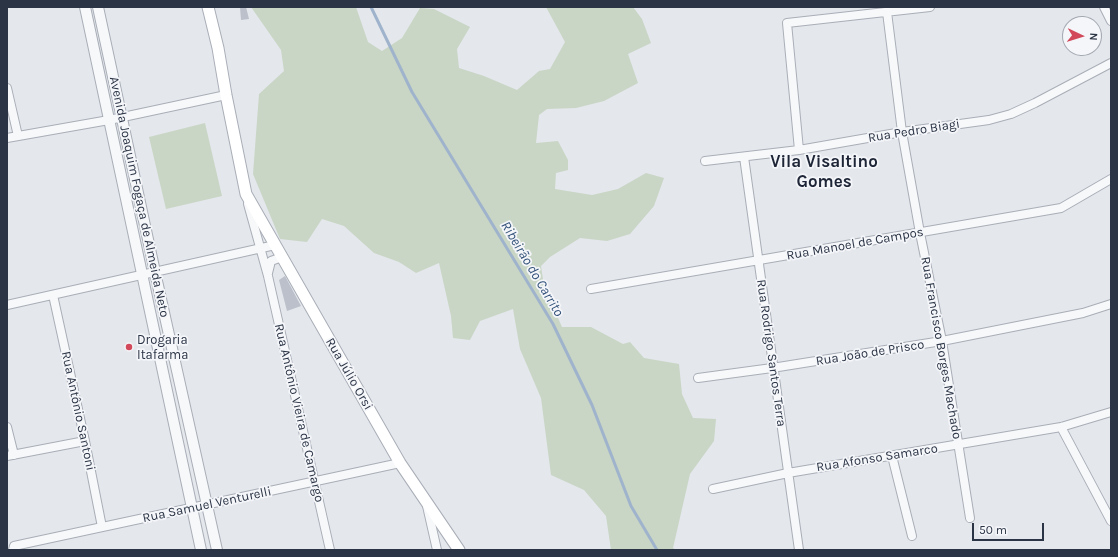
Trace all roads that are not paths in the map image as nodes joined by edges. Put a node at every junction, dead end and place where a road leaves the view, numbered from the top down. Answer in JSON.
{"nodes":[{"id":1,"x":85,"y":7,"type":"edge"},
{"id":2,"x":98,"y":7,"type":"edge"},
{"id":3,"x":208,"y":7,"type":"edge"},
{"id":4,"x":930,"y":7,"type":"edge"},
{"id":5,"x":1104,"y":7,"type":"edge"},
{"id":6,"x":872,"y":10,"type":"edge"},
{"id":7,"x":887,"y":12,"type":"junction"},
{"id":8,"x":1111,"y":21,"type":"edge"},
{"id":9,"x":1111,"y":63,"type":"edge"},
{"id":10,"x":7,"y":88,"type":"edge"},
{"id":11,"x":226,"y":95,"type":"junction"},
{"id":12,"x":122,"y":117,"type":"junction"},
{"id":13,"x":109,"y":120,"type":"junction"},
{"id":14,"x":902,"y":132,"type":"junction"},
{"id":15,"x":18,"y":136,"type":"junction"},
{"id":16,"x":7,"y":138,"type":"edge"},
{"id":17,"x":799,"y":150,"type":"junction"},
{"id":18,"x":744,"y":157,"type":"junction"},
{"id":19,"x":705,"y":161,"type":"dead end"},
{"id":20,"x":1111,"y":179,"type":"edge"},
{"id":21,"x":246,"y":194,"type":"junction"},
{"id":22,"x":920,"y":233,"type":"junction"},
{"id":23,"x":275,"y":245,"type":"junction"},
{"id":24,"x":260,"y":249,"type":"junction"},
{"id":25,"x":282,"y":257,"type":"junction"},
{"id":26,"x":757,"y":260,"type":"junction"},
{"id":27,"x":155,"y":272,"type":"junction"},
{"id":28,"x":143,"y":275,"type":"junction"},
{"id":29,"x":268,"y":276,"type":"junction"},
{"id":30,"x":591,"y":289,"type":"dead end"},
{"id":31,"x":53,"y":295,"type":"junction"},
{"id":32,"x":1111,"y":304,"type":"edge"},
{"id":33,"x":7,"y":305,"type":"edge"},
{"id":34,"x":942,"y":341,"type":"junction"},
{"id":35,"x":772,"y":368,"type":"junction"},
{"id":36,"x":698,"y":378,"type":"dead end"},
{"id":37,"x":1111,"y":412,"type":"edge"},
{"id":38,"x":7,"y":427,"type":"edge"},
{"id":39,"x":1061,"y":427,"type":"junction"},
{"id":40,"x":85,"y":441,"type":"junction"},
{"id":41,"x":959,"y":445,"type":"junction"},
{"id":42,"x":10,"y":455,"type":"edge"},
{"id":43,"x":892,"y":456,"type":"junction"},
{"id":44,"x":400,"y":463,"type":"junction"},
{"id":45,"x":788,"y":473,"type":"junction"},
{"id":46,"x":315,"y":482,"type":"junction"},
{"id":47,"x":712,"y":489,"type":"dead end"},
{"id":48,"x":426,"y":501,"type":"junction"},
{"id":49,"x":207,"y":504,"type":"junction"},
{"id":50,"x":191,"y":508,"type":"junction"},
{"id":51,"x":970,"y":518,"type":"dead end"},
{"id":52,"x":1111,"y":521,"type":"edge"},
{"id":53,"x":102,"y":528,"type":"junction"},
{"id":54,"x":912,"y":536,"type":"dead end"},
{"id":55,"x":13,"y":548,"type":"edge"},
{"id":56,"x":201,"y":550,"type":"edge"},
{"id":57,"x":217,"y":550,"type":"edge"},
{"id":58,"x":330,"y":550,"type":"edge"},
{"id":59,"x":437,"y":550,"type":"edge"},
{"id":60,"x":459,"y":550,"type":"edge"},
{"id":61,"x":800,"y":550,"type":"edge"}],
"edges":[{"from":1,"to":13,"type":"street","name":"Avenida Joaquim Fogaça de Almeida Neto"},
{"from":2,"to":12,"type":"street","name":"Avenida Joaquim Fogaça de Almeida Neto"},
{"from":3,"to":11,"type":"main road","name":"Rua Júlio Orsi"},
{"from":4,"to":7,"type":"street"},
{"from":5,"to":8,"type":"street"},
{"from":6,"to":7,"type":"street"},
{"from":6,"to":17,"type":"street"},
{"from":7,"to":14,"type":"street","name":"Rua Francisco Borges Machado"},
{"from":9,"to":14,"type":"street","name":"Rua Pedro Biagi"},
{"from":10,"to":15,"type":"street"},
{"from":11,"to":12,"type":"street"},
{"from":11,"to":21,"type":"main road","name":"Rua Júlio Orsi"},
{"from":12,"to":13,"type":"street"},
{"from":12,"to":27,"type":"street","name":"Avenida Joaquim Fogaça de Almeida Neto"},
{"from":13,"to":15,"type":"street"},
{"from":13,"to":28,"type":"street","name":"Avenida Joaquim Fogaça de Almeida Neto"},
{"from":14,"to":17,"type":"street","name":"Rua Pedro Biagi"},
{"from":14,"to":22,"type":"street","name":"Rua Francisco Borges Machado"},
{"from":15,"to":16,"type":"street"},
{"from":17,"to":18,"type":"street","name":"Rua Pedro Biagi"},
{"from":18,"to":19,"type":"street","name":"Rua Pedro Biagi"},
{"from":18,"to":26,"type":"street","name":"Rua Rodrigo Santos Terra"},
{"from":20,"to":22,"type":"street","name":"Rua Manoel de Campos"},
{"from":21,"to":23,"type":"main road","name":"Rua Júlio Orsi"},
{"from":21,"to":24,"type":"street","name":"Rua Antônio Vieira de Camargo"},
{"from":22,"to":26,"type":"street","name":"Rua Manoel de Campos"},
{"from":22,"to":34,"type":"street","name":"Rua Francisco Borges Machado"},
{"from":23,"to":24,"type":"street"},
{"from":23,"to":25,"type":"main road","name":"Rua Júlio Orsi"},
{"from":24,"to":27,"type":"street"},
{"from":24,"to":29,"type":"street","name":"Rua Antônio Vieira de Camargo"},
{"from":25,"to":29,"type":"street"},
{"from":25,"to":44,"type":"main road","name":"Rua Júlio Orsi"},
{"from":26,"to":30,"type":"street","name":"Rua Manoel de Campos"},
{"from":26,"to":35,"type":"street","name":"Rua Rodrigo Santos Terra"},
{"from":27,"to":28,"type":"street"},
{"from":27,"to":49,"type":"street","name":"Avenida Joaquim Fogaça de Almeida Neto"},
{"from":28,"to":31,"type":"street"},
{"from":28,"to":50,"type":"street","name":"Avenida Joaquim Fogaça de Almeida Neto"},
{"from":29,"to":46,"type":"street","name":"Rua Antônio Vieira de Camargo"},
{"from":31,"to":33,"type":"street"},
{"from":31,"to":40,"type":"street","name":"Rua Antônio Santoni"},
{"from":32,"to":34,"type":"street","name":"Rua João de Prisco"},
{"from":34,"to":35,"type":"street","name":"Rua João de Prisco"},
{"from":34,"to":41,"type":"street","name":"Rua Francisco Borges Machado"},
{"from":35,"to":36,"type":"street","name":"Rua João de Prisco"},
{"from":35,"to":45,"type":"street","name":"Rua Rodrigo Santos Terra"},
{"from":37,"to":39,"type":"street","name":"Rua Afonso Samarco"},
{"from":38,"to":42,"type":"street"},
{"from":39,"to":41,"type":"street","name":"Rua Afonso Samarco"},
{"from":39,"to":52,"type":"street"},
{"from":40,"to":42,"type":"street"},
{"from":40,"to":53,"type":"street","name":"Rua Antônio Santoni"},
{"from":41,"to":43,"type":"street","name":"Rua Afonso Samarco"},
{"from":41,"to":51,"type":"street","name":"Rua Francisco Borges Machado"},
{"from":43,"to":45,"type":"street","name":"Rua Afonso Samarco"},
{"from":43,"to":54,"type":"street"},
{"from":44,"to":46,"type":"street","name":"Rua Samuel Venturelli"},
{"from":44,"to":48,"type":"main road","name":"Rua Júlio Orsi"},
{"from":45,"to":47,"type":"street","name":"Rua Afonso Samarco"},
{"from":45,"to":61,"type":"street","name":"Rua Rodrigo Santos Terra"},
{"from":46,"to":49,"type":"street","name":"Rua Samuel Venturelli"},
{"from":46,"to":58,"type":"street","name":"Rua Antônio Vieira de Camargo"},
{"from":48,"to":59,"type":"street"},
{"from":48,"to":60,"type":"main road","name":"Rua Júlio Orsi"},
{"from":49,"to":50,"type":"street","name":"Rua Samuel Venturelli"},
{"from":49,"to":57,"type":"street","name":"Avenida Joaquim Fogaça de Almeida Neto"},
{"from":50,"to":53,"type":"street","name":"Rua Samuel Venturelli"},
{"from":50,"to":56,"type":"street","name":"Avenida Joaquim Fogaça de Almeida Neto"},
{"from":53,"to":55,"type":"street","name":"Rua Samuel Venturelli"}]}
